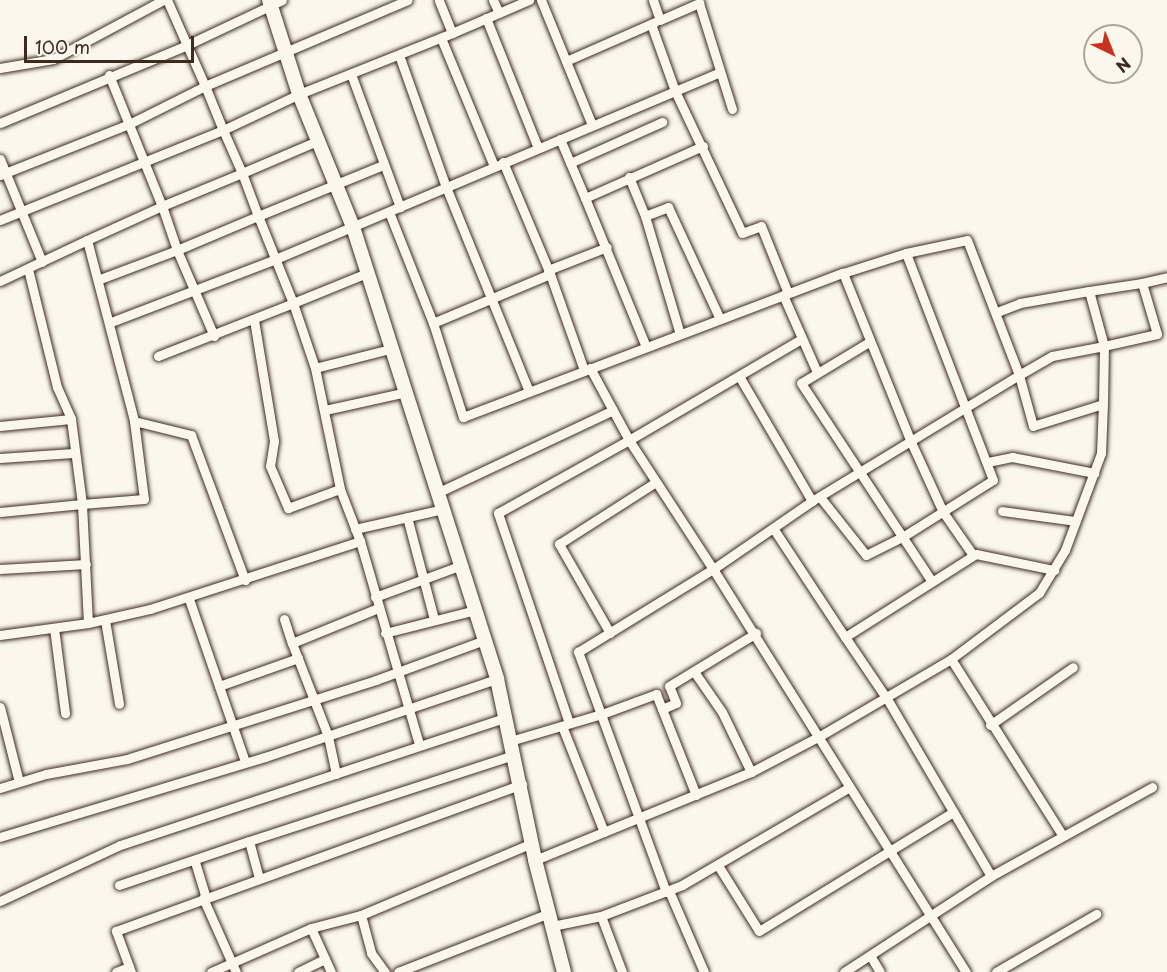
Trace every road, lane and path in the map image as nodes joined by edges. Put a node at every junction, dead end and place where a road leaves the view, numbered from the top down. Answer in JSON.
{"nodes":[{"id":1,"x":165,"y":0,"type":"edge"},
{"id":2,"x":408,"y":0,"type":"edge"},
{"id":3,"x":439,"y":0,"type":"edge"},
{"id":4,"x":493,"y":0,"type":"edge"},
{"id":5,"x":529,"y":0,"type":"edge"},
{"id":6,"x":541,"y":0,"type":"edge"},
{"id":7,"x":654,"y":0,"type":"edge"},
{"id":8,"x":274,"y":2,"type":"edge"},
{"id":9,"x":499,"y":13,"type":"junction"},
{"id":10,"x":486,"y":18,"type":"junction"},
{"id":11,"x":660,"y":20,"type":"junction"},
{"id":12,"x":651,"y":24,"type":"junction"},
{"id":13,"x":452,"y":33,"type":"junction"},
{"id":14,"x":441,"y":38,"type":"junction"},
{"id":15,"x":187,"y":45,"type":"junction"},
{"id":16,"x":285,"y":51,"type":"junction"},
{"id":17,"x":399,"y":55,"type":"junction"},
{"id":18,"x":566,"y":61,"type":"junction"},
{"id":19,"x":0,"y":68,"type":"edge"},
{"id":20,"x":718,"y":73,"type":"junction"},
{"id":21,"x":351,"y":74,"type":"junction"},
{"id":22,"x":109,"y":75,"type":"junction"},
{"id":23,"x":206,"y":86,"type":"junction"},
{"id":24,"x":675,"y":91,"type":"junction"},
{"id":25,"x":299,"y":94,"type":"junction"},
{"id":26,"x":732,"y":109,"type":"dead end"},
{"id":27,"x":662,"y":122,"type":"dead end"},
{"id":28,"x":0,"y":123,"type":"edge"},
{"id":29,"x":129,"y":124,"type":"junction"},
{"id":30,"x":592,"y":126,"type":"junction"},
{"id":31,"x":223,"y":130,"type":"junction"},
{"id":32,"x":560,"y":139,"type":"junction"},
{"id":33,"x":317,"y":141,"type":"junction"},
{"id":34,"x":703,"y":146,"type":"junction"},
{"id":35,"x":538,"y":148,"type":"junction"},
{"id":36,"x":0,"y":159,"type":"edge"},
{"id":37,"x":145,"y":163,"type":"junction"},
{"id":38,"x":570,"y":163,"type":"junction"},
{"id":39,"x":499,"y":164,"type":"junction"},
{"id":40,"x":382,"y":165,"type":"junction"},
{"id":41,"x":3,"y":173,"type":"edge"},
{"id":42,"x":242,"y":173,"type":"junction"},
{"id":43,"x":629,"y":177,"type":"junction"},
{"id":44,"x":336,"y":184,"type":"junction"},
{"id":45,"x":446,"y":187,"type":"junction"},
{"id":46,"x":585,"y":198,"type":"junction"},
{"id":47,"x":162,"y":206,"type":"junction"},
{"id":48,"x":400,"y":207,"type":"junction"},
{"id":49,"x":23,"y":210,"type":"junction"},
{"id":50,"x":389,"y":212,"type":"junction"},
{"id":51,"x":258,"y":216,"type":"junction"},
{"id":52,"x":645,"y":216,"type":"junction"},
{"id":53,"x":0,"y":220,"type":"edge"},
{"id":54,"x":353,"y":227,"type":"junction"},
{"id":55,"x":87,"y":240,"type":"junction"},
{"id":56,"x":607,"y":247,"type":"junction"},
{"id":57,"x":177,"y":250,"type":"junction"},
{"id":58,"x":906,"y":253,"type":"junction"},
{"id":59,"x":273,"y":260,"type":"junction"},
{"id":60,"x":42,"y":262,"type":"junction"},
{"id":61,"x":28,"y":269,"type":"junction"},
{"id":62,"x":549,"y":272,"type":"junction"},
{"id":63,"x":367,"y":273,"type":"junction"},
{"id":64,"x":843,"y":273,"type":"junction"},
{"id":65,"x":1167,"y":277,"type":"edge"},
{"id":66,"x":100,"y":279,"type":"junction"},
{"id":67,"x":0,"y":281,"type":"edge"},
{"id":68,"x":1142,"y":283,"type":"junction"},
{"id":69,"x":197,"y":291,"type":"junction"},
{"id":70,"x":1089,"y":291,"type":"junction"},
{"id":71,"x":786,"y":294,"type":"junction"},
{"id":72,"x":494,"y":299,"type":"junction"},
{"id":73,"x":292,"y":303,"type":"junction"},
{"id":74,"x":997,"y":312,"type":"junction"},
{"id":75,"x":720,"y":319,"type":"junction"},
{"id":76,"x":254,"y":320,"type":"junction"},
{"id":77,"x":111,"y":322,"type":"junction"},
{"id":78,"x":433,"y":323,"type":"junction"},
{"id":79,"x":1167,"y":332,"type":"edge"},
{"id":80,"x":680,"y":334,"type":"junction"},
{"id":81,"x":1157,"y":334,"type":"junction"},
{"id":82,"x":214,"y":336,"type":"junction"},
{"id":83,"x":801,"y":339,"type":"junction"},
{"id":84,"x":869,"y":342,"type":"junction"},
{"id":85,"x":1104,"y":346,"type":"junction"},
{"id":86,"x":646,"y":347,"type":"junction"},
{"id":87,"x":390,"y":349,"type":"junction"},
{"id":88,"x":158,"y":356,"type":"dead end"},
{"id":89,"x":315,"y":368,"type":"junction"},
{"id":90,"x":587,"y":369,"type":"junction"},
{"id":91,"x":817,"y":372,"type":"junction"},
{"id":92,"x":1019,"y":375,"type":"junction"},
{"id":93,"x":739,"y":376,"type":"junction"},
{"id":94,"x":529,"y":391,"type":"junction"},
{"id":95,"x":406,"y":392,"type":"junction"},
{"id":96,"x":1102,"y":404,"type":"junction"},
{"id":97,"x":968,"y":406,"type":"junction"},
{"id":98,"x":325,"y":410,"type":"junction"},
{"id":99,"x":612,"y":410,"type":"junction"},
{"id":100,"x":71,"y":419,"type":"junction"},
{"id":101,"x":134,"y":421,"type":"junction"},
{"id":102,"x":0,"y":426,"type":"edge"},
{"id":103,"x":629,"y":440,"type":"junction"},
{"id":104,"x":911,"y":442,"type":"junction"},
{"id":105,"x":73,"y":453,"type":"junction"},
{"id":106,"x":0,"y":458,"type":"edge"},
{"id":107,"x":988,"y":462,"type":"junction"},
{"id":108,"x":863,"y":473,"type":"junction"},
{"id":109,"x":1094,"y":473,"type":"junction"},
{"id":110,"x":656,"y":482,"type":"junction"},
{"id":111,"x":340,"y":489,"type":"junction"},
{"id":112,"x":439,"y":492,"type":"junction"},
{"id":113,"x":816,"y":499,"type":"junction"},
{"id":114,"x":82,"y":504,"type":"junction"},
{"id":115,"x":443,"y":509,"type":"junction"},
{"id":116,"x":1002,"y":511,"type":"dead end"},
{"id":117,"x":0,"y":512,"type":"edge"},
{"id":118,"x":943,"y":512,"type":"junction"},
{"id":119,"x":406,"y":518,"type":"junction"},
{"id":120,"x":1075,"y":521,"type":"junction"},
{"id":121,"x":773,"y":528,"type":"junction"},
{"id":122,"x":355,"y":529,"type":"junction"},
{"id":123,"x":904,"y":536,"type":"junction"},
{"id":124,"x":360,"y":541,"type":"junction"},
{"id":125,"x":866,"y":555,"type":"junction"},
{"id":126,"x":973,"y":555,"type":"junction"},
{"id":127,"x":856,"y":563,"type":"dead end"},
{"id":128,"x":86,"y":564,"type":"junction"},
{"id":129,"x":462,"y":565,"type":"junction"},
{"id":130,"x":0,"y":569,"type":"edge"},
{"id":131,"x":713,"y":569,"type":"junction"},
{"id":132,"x":1054,"y":570,"type":"junction"},
{"id":133,"x":245,"y":580,"type":"junction"},
{"id":134,"x":422,"y":580,"type":"junction"},
{"id":135,"x":931,"y":580,"type":"junction"},
{"id":136,"x":375,"y":597,"type":"junction"},
{"id":137,"x":189,"y":599,"type":"junction"},
{"id":138,"x":378,"y":608,"type":"junction"},
{"id":139,"x":475,"y":610,"type":"junction"},
{"id":140,"x":284,"y":619,"type":"dead end"},
{"id":141,"x":105,"y":620,"type":"junction"},
{"id":142,"x":434,"y":620,"type":"junction"},
{"id":143,"x":88,"y":623,"type":"junction"},
{"id":144,"x":54,"y":628,"type":"junction"},
{"id":145,"x":385,"y":633,"type":"junction"},
{"id":146,"x":610,"y":633,"type":"junction"},
{"id":147,"x":756,"y":633,"type":"junction"},
{"id":148,"x":0,"y":635,"type":"edge"},
{"id":149,"x":845,"y":637,"type":"junction"},
{"id":150,"x":485,"y":640,"type":"junction"},
{"id":151,"x":292,"y":643,"type":"junction"},
{"id":152,"x":298,"y":658,"type":"junction"},
{"id":153,"x":951,"y":659,"type":"junction"},
{"id":154,"x":1073,"y":667,"type":"dead end"},
{"id":155,"x":398,"y":672,"type":"junction"},
{"id":156,"x":695,"y":673,"type":"junction"},
{"id":157,"x":497,"y":679,"type":"junction"},
{"id":158,"x":219,"y":686,"type":"junction"},
{"id":159,"x":886,"y":699,"type":"junction"},
{"id":160,"x":315,"y":700,"type":"junction"},
{"id":161,"x":119,"y":704,"type":"dead end"},
{"id":162,"x":0,"y":707,"type":"edge"},
{"id":163,"x":410,"y":709,"type":"junction"},
{"id":164,"x":662,"y":709,"type":"junction"},
{"id":165,"x":65,"y":713,"type":"dead end"},
{"id":166,"x":602,"y":714,"type":"junction"},
{"id":167,"x":505,"y":718,"type":"junction"},
{"id":168,"x":566,"y":725,"type":"junction"},
{"id":169,"x":990,"y":725,"type":"junction"},
{"id":170,"x":235,"y":726,"type":"junction"},
{"id":171,"x":328,"y":736,"type":"junction"},
{"id":172,"x":818,"y":736,"type":"junction"},
{"id":173,"x":510,"y":741,"type":"junction"},
{"id":174,"x":419,"y":744,"type":"junction"},
{"id":175,"x":514,"y":755,"type":"junction"},
{"id":176,"x":245,"y":762,"type":"junction"},
{"id":177,"x":751,"y":772,"type":"junction"},
{"id":178,"x":336,"y":774,"type":"junction"},
{"id":179,"x":19,"y":782,"type":"junction"},
{"id":180,"x":522,"y":784,"type":"junction"},
{"id":181,"x":850,"y":786,"type":"junction"},
{"id":182,"x":1152,"y":787,"type":"dead end"},
{"id":183,"x":0,"y":788,"type":"edge"},
{"id":184,"x":696,"y":795,"type":"junction"},
{"id":185,"x":953,"y":812,"type":"junction"},
{"id":186,"x":638,"y":820,"type":"junction"},
{"id":187,"x":604,"y":832,"type":"junction"},
{"id":188,"x":1063,"y":836,"type":"junction"},
{"id":189,"x":0,"y":837,"type":"edge"},
{"id":190,"x":249,"y":841,"type":"junction"},
{"id":191,"x":532,"y":843,"type":"junction"},
{"id":192,"x":890,"y":852,"type":"junction"},
{"id":193,"x":535,"y":860,"type":"junction"},
{"id":194,"x":195,"y":862,"type":"junction"},
{"id":195,"x":719,"y":867,"type":"junction"},
{"id":196,"x":991,"y":876,"type":"junction"},
{"id":197,"x":259,"y":878,"type":"junction"},
{"id":198,"x":119,"y":885,"type":"dead end"},
{"id":199,"x":668,"y":891,"type":"junction"},
{"id":200,"x":204,"y":898,"type":"junction"},
{"id":201,"x":0,"y":901,"type":"edge"},
{"id":202,"x":932,"y":913,"type":"junction"},
{"id":203,"x":1096,"y":914,"type":"dead end"},
{"id":204,"x":361,"y":915,"type":"junction"},
{"id":205,"x":601,"y":916,"type":"junction"},
{"id":206,"x":551,"y":920,"type":"junction"},
{"id":207,"x":311,"y":928,"type":"junction"},
{"id":208,"x":871,"y":957,"type":"junction"},
{"id":209,"x":325,"y":959,"type":"junction"},
{"id":210,"x":234,"y":968,"type":"edge"},
{"id":211,"x":130,"y":969,"type":"edge"},
{"id":212,"x":561,"y":971,"type":"edge"},
{"id":213,"x":116,"y":972,"type":"edge"},
{"id":214,"x":211,"y":972,"type":"edge"},
{"id":215,"x":298,"y":972,"type":"edge"},
{"id":216,"x":331,"y":972,"type":"edge"},
{"id":217,"x":385,"y":972,"type":"edge"},
{"id":218,"x":398,"y":972,"type":"edge"},
{"id":219,"x":622,"y":972,"type":"edge"},
{"id":220,"x":704,"y":972,"type":"edge"},
{"id":221,"x":844,"y":972,"type":"edge"},
{"id":222,"x":880,"y":972,"type":"edge"},
{"id":223,"x":966,"y":972,"type":"edge"},
{"id":224,"x":996,"y":972,"type":"edge"}],
"edges":[{"from":1,"to":15,"type":"street"},
{"from":1,"to":19,"type":"street"},
{"from":2,"to":16,"type":"street"},
{"from":3,"to":13,"type":"street"},
{"from":4,"to":9,"type":"street"},
{"from":5,"to":9,"type":"street"},
{"from":6,"to":18,"type":"street"},
{"from":7,"to":11,"type":"street"},
{"from":8,"to":15,"type":"street"},
{"from":8,"to":16,"type":"street"},
{"from":9,"to":10,"type":"street"},
{"from":10,"to":13,"type":"street"},
{"from":10,"to":35,"type":"street"},
{"from":11,"to":12,"type":"street"},
{"from":11,"to":20,"type":"street"},
{"from":12,"to":18,"type":"street"},
{"from":12,"to":24,"type":"street"},
{"from":13,"to":14,"type":"street"},
{"from":14,"to":17,"type":"street"},
{"from":14,"to":39,"type":"street"},
{"from":15,"to":22,"type":"street"},
{"from":15,"to":23,"type":"street"},
{"from":16,"to":23,"type":"street"},
{"from":16,"to":25,"type":"street"},
{"from":17,"to":21,"type":"street"},
{"from":17,"to":45,"type":"street"},
{"from":18,"to":30,"type":"street"},
{"from":20,"to":24,"type":"street"},
{"from":20,"to":26,"type":"street"},
{"from":21,"to":25,"type":"street"},
{"from":21,"to":40,"type":"street"},
{"from":22,"to":28,"type":"street"},
{"from":22,"to":29,"type":"street"},
{"from":23,"to":29,"type":"street"},
{"from":23,"to":31,"type":"street"},
{"from":24,"to":30,"type":"street"},
{"from":24,"to":34,"type":"street"},
{"from":25,"to":31,"type":"street"},
{"from":25,"to":33,"type":"street"},
{"from":27,"to":38,"type":"street"},
{"from":29,"to":37,"type":"street"},
{"from":29,"to":41,"type":"street"},
{"from":30,"to":32,"type":"street"},
{"from":31,"to":37,"type":"street"},
{"from":31,"to":42,"type":"street"},
{"from":32,"to":35,"type":"street"},
{"from":32,"to":38,"type":"street"},
{"from":33,"to":42,"type":"street"},
{"from":33,"to":44,"type":"street"},
{"from":34,"to":43,"type":"street"},
{"from":34,"to":71,"type":"street"},
{"from":35,"to":39,"type":"street"},
{"from":36,"to":41,"type":"street"},
{"from":37,"to":47,"type":"street"},
{"from":37,"to":49,"type":"street"},
{"from":38,"to":46,"type":"street"},
{"from":39,"to":45,"type":"street"},
{"from":39,"to":62,"type":"street"},
{"from":40,"to":44,"type":"street"},
{"from":40,"to":48,"type":"street"},
{"from":41,"to":49,"type":"street"},
{"from":42,"to":47,"type":"street"},
{"from":42,"to":51,"type":"street"},
{"from":43,"to":46,"type":"street"},
{"from":43,"to":52,"type":"street"},
{"from":44,"to":51,"type":"street"},
{"from":44,"to":54,"type":"street"},
{"from":45,"to":48,"type":"street"},
{"from":45,"to":72,"type":"street"},
{"from":46,"to":56,"type":"street"},
{"from":47,"to":55,"type":"street"},
{"from":47,"to":57,"type":"street"},
{"from":48,"to":50,"type":"street"},
{"from":49,"to":53,"type":"street"},
{"from":49,"to":60,"type":"street"},
{"from":50,"to":54,"type":"street"},
{"from":50,"to":78,"type":"street"},
{"from":51,"to":57,"type":"street"},
{"from":51,"to":59,"type":"street"},
{"from":52,"to":75,"type":"street"},
{"from":52,"to":80,"type":"street"},
{"from":54,"to":59,"type":"street"},
{"from":54,"to":63,"type":"street"},
{"from":55,"to":60,"type":"street"},
{"from":55,"to":66,"type":"street"},
{"from":56,"to":62,"type":"street"},
{"from":56,"to":86,"type":"street"},
{"from":57,"to":66,"type":"street"},
{"from":57,"to":69,"type":"street"},
{"from":58,"to":64,"type":"street"},
{"from":58,"to":74,"type":"street"},
{"from":58,"to":97,"type":"street"},
{"from":59,"to":69,"type":"street"},
{"from":59,"to":73,"type":"street"},
{"from":60,"to":61,"type":"street"},
{"from":61,"to":67,"type":"street"},
{"from":61,"to":100,"type":"street"},
{"from":62,"to":72,"type":"street"},
{"from":62,"to":90,"type":"street"},
{"from":63,"to":73,"type":"street"},
{"from":63,"to":87,"type":"street"},
{"from":64,"to":71,"type":"street"},
{"from":64,"to":84,"type":"street"},
{"from":65,"to":68,"type":"street"},
{"from":66,"to":77,"type":"street"},
{"from":68,"to":70,"type":"street"},
{"from":68,"to":81,"type":"street"},
{"from":69,"to":77,"type":"street"},
{"from":69,"to":82,"type":"street"},
{"from":70,"to":74,"type":"street"},
{"from":70,"to":85,"type":"street"},
{"from":71,"to":75,"type":"street"},
{"from":71,"to":83,"type":"street"},
{"from":72,"to":78,"type":"street"},
{"from":72,"to":94,"type":"street"},
{"from":73,"to":76,"type":"street"},
{"from":73,"to":89,"type":"street"},
{"from":74,"to":92,"type":"street"},
{"from":75,"to":80,"type":"street"},
{"from":76,"to":82,"type":"street"},
{"from":76,"to":111,"type":"street"},
{"from":77,"to":101,"type":"street"},
{"from":78,"to":94,"type":"street"},
{"from":79,"to":81,"type":"street"},
{"from":80,"to":86,"type":"street"},
{"from":81,"to":85,"type":"street"},
{"from":82,"to":88,"type":"street"},
{"from":83,"to":91,"type":"street"},
{"from":83,"to":93,"type":"street"},
{"from":84,"to":91,"type":"street"},
{"from":84,"to":104,"type":"street"},
{"from":85,"to":92,"type":"street"},
{"from":85,"to":96,"type":"street"},
{"from":86,"to":90,"type":"street"},
{"from":87,"to":89,"type":"street"},
{"from":87,"to":95,"type":"street"},
{"from":89,"to":98,"type":"street"},
{"from":90,"to":94,"type":"street"},
{"from":90,"to":99,"type":"street"},
{"from":91,"to":108,"type":"street"},
{"from":92,"to":96,"type":"street"},
{"from":92,"to":97,"type":"street"},
{"from":93,"to":103,"type":"street"},
{"from":93,"to":113,"type":"street"},
{"from":95,"to":98,"type":"street"},
{"from":95,"to":112,"type":"street"},
{"from":96,"to":109,"type":"street"},
{"from":97,"to":104,"type":"street"},
{"from":97,"to":107,"type":"street"},
{"from":98,"to":111,"type":"street"},
{"from":99,"to":103,"type":"street"},
{"from":99,"to":112,"type":"street"},
{"from":100,"to":102,"type":"street"},
{"from":100,"to":105,"type":"street"},
{"from":101,"to":114,"type":"street"},
{"from":101,"to":133,"type":"street"},
{"from":103,"to":110,"type":"street"},
{"from":103,"to":168,"type":"street"},
{"from":104,"to":108,"type":"street"},
{"from":104,"to":118,"type":"street"},
{"from":105,"to":106,"type":"street"},
{"from":105,"to":114,"type":"street"},
{"from":107,"to":109,"type":"street"},
{"from":107,"to":118,"type":"street"},
{"from":108,"to":113,"type":"street"},
{"from":108,"to":123,"type":"street"},
{"from":109,"to":120,"type":"street"},
{"from":110,"to":131,"type":"street"},
{"from":110,"to":146,"type":"street"},
{"from":111,"to":122,"type":"street"},
{"from":112,"to":115,"type":"street"},
{"from":113,"to":121,"type":"street"},
{"from":113,"to":125,"type":"street"},
{"from":114,"to":117,"type":"street"},
{"from":114,"to":128,"type":"street"},
{"from":115,"to":119,"type":"street"},
{"from":115,"to":129,"type":"street"},
{"from":116,"to":120,"type":"street"},
{"from":118,"to":123,"type":"street"},
{"from":118,"to":126,"type":"street"},
{"from":119,"to":122,"type":"street"},
{"from":119,"to":134,"type":"street"},
{"from":120,"to":132,"type":"street"},
{"from":121,"to":131,"type":"street"},
{"from":121,"to":149,"type":"street"},
{"from":122,"to":124,"type":"street"},
{"from":123,"to":125,"type":"street"},
{"from":123,"to":135,"type":"street"},
{"from":124,"to":133,"type":"street"},
{"from":124,"to":136,"type":"street"},
{"from":125,"to":127,"type":"street"},
{"from":126,"to":132,"type":"street"},
{"from":126,"to":135,"type":"street"},
{"from":128,"to":130,"type":"street"},
{"from":128,"to":143,"type":"street"},
{"from":129,"to":134,"type":"street"},
{"from":129,"to":139,"type":"street"},
{"from":131,"to":146,"type":"street"},
{"from":131,"to":147,"type":"street"},
{"from":132,"to":153,"type":"street"},
{"from":133,"to":137,"type":"street"},
{"from":134,"to":136,"type":"street"},
{"from":134,"to":142,"type":"street"},
{"from":135,"to":149,"type":"street"},
{"from":136,"to":138,"type":"street"},
{"from":137,"to":141,"type":"street"},
{"from":137,"to":158,"type":"street"},
{"from":138,"to":145,"type":"street"},
{"from":138,"to":151,"type":"street"},
{"from":139,"to":142,"type":"street"},
{"from":139,"to":150,"type":"street"},
{"from":140,"to":151,"type":"street"},
{"from":141,"to":143,"type":"street"},
{"from":141,"to":161,"type":"street"},
{"from":142,"to":145,"type":"street"},
{"from":143,"to":144,"type":"street"},
{"from":144,"to":148,"type":"street"},
{"from":144,"to":165,"type":"street"},
{"from":145,"to":155,"type":"street"},
{"from":146,"to":166,"type":"street"},
{"from":147,"to":156,"type":"street"},
{"from":147,"to":172,"type":"street"},
{"from":149,"to":159,"type":"street"},
{"from":150,"to":155,"type":"street"},
{"from":150,"to":157,"type":"street"},
{"from":151,"to":152,"type":"street"},
{"from":152,"to":158,"type":"street"},
{"from":152,"to":160,"type":"street"},
{"from":153,"to":159,"type":"street"},
{"from":153,"to":169,"type":"street"},
{"from":154,"to":169,"type":"street"},
{"from":155,"to":160,"type":"street"},
{"from":155,"to":163,"type":"street"},
{"from":156,"to":164,"type":"street"},
{"from":156,"to":177,"type":"street"},
{"from":157,"to":163,"type":"street"},
{"from":157,"to":167,"type":"street"},
{"from":158,"to":170,"type":"street"},
{"from":159,"to":172,"type":"street"},
{"from":159,"to":185,"type":"street"},
{"from":160,"to":170,"type":"street"},
{"from":160,"to":171,"type":"street"},
{"from":162,"to":179,"type":"street"},
{"from":163,"to":171,"type":"street"},
{"from":163,"to":174,"type":"street"},
{"from":164,"to":166,"type":"street"},
{"from":164,"to":184,"type":"street"},
{"from":166,"to":168,"type":"street"},
{"from":166,"to":186,"type":"street"},
{"from":167,"to":173,"type":"street"},
{"from":167,"to":174,"type":"street"},
{"from":168,"to":173,"type":"street"},
{"from":168,"to":187,"type":"street"},
{"from":169,"to":188,"type":"street"},
{"from":170,"to":176,"type":"street"},
{"from":170,"to":179,"type":"street"},
{"from":171,"to":176,"type":"street"},
{"from":171,"to":178,"type":"street"},
{"from":172,"to":177,"type":"street"},
{"from":172,"to":181,"type":"street"},
{"from":173,"to":175,"type":"street"},
{"from":174,"to":178,"type":"street"},
{"from":175,"to":180,"type":"street"},
{"from":175,"to":190,"type":"street"},
{"from":176,"to":189,"type":"street"},
{"from":177,"to":184,"type":"street"},
{"from":178,"to":201,"type":"street"},
{"from":179,"to":183,"type":"street"},
{"from":180,"to":191,"type":"street"},
{"from":180,"to":197,"type":"street"},
{"from":181,"to":192,"type":"street"},
{"from":181,"to":195,"type":"street"},
{"from":182,"to":188,"type":"street"},
{"from":184,"to":186,"type":"street"},
{"from":185,"to":192,"type":"street"},
{"from":185,"to":196,"type":"street"},
{"from":186,"to":187,"type":"street"},
{"from":186,"to":199,"type":"street"},
{"from":187,"to":193,"type":"street"},
{"from":188,"to":196,"type":"street"},
{"from":190,"to":194,"type":"street"},
{"from":190,"to":197,"type":"street"},
{"from":191,"to":193,"type":"street"},
{"from":191,"to":204,"type":"street"},
{"from":192,"to":195,"type":"street"},
{"from":192,"to":202,"type":"street"},
{"from":193,"to":206,"type":"street"},
{"from":194,"to":198,"type":"street"},
{"from":194,"to":200,"type":"street"},
{"from":195,"to":199,"type":"street"},
{"from":196,"to":202,"type":"street"},
{"from":197,"to":200,"type":"street"},
{"from":199,"to":205,"type":"street"},
{"from":199,"to":220,"type":"street"},
{"from":200,"to":210,"type":"street"},
{"from":200,"to":211,"type":"street"},
{"from":202,"to":208,"type":"street"},
{"from":202,"to":223,"type":"street"},
{"from":203,"to":224,"type":"street"},
{"from":204,"to":207,"type":"street"},
{"from":204,"to":217,"type":"street"},
{"from":205,"to":206,"type":"street"},
{"from":205,"to":219,"type":"street"},
{"from":206,"to":212,"type":"street"},
{"from":206,"to":218,"type":"street"},
{"from":207,"to":209,"type":"street"},
{"from":207,"to":210,"type":"street"},
{"from":208,"to":221,"type":"street"},
{"from":208,"to":222,"type":"street"},
{"from":209,"to":215,"type":"street"},
{"from":209,"to":216,"type":"street"},
{"from":210,"to":214,"type":"street"},
{"from":211,"to":213,"type":"street"}]}
